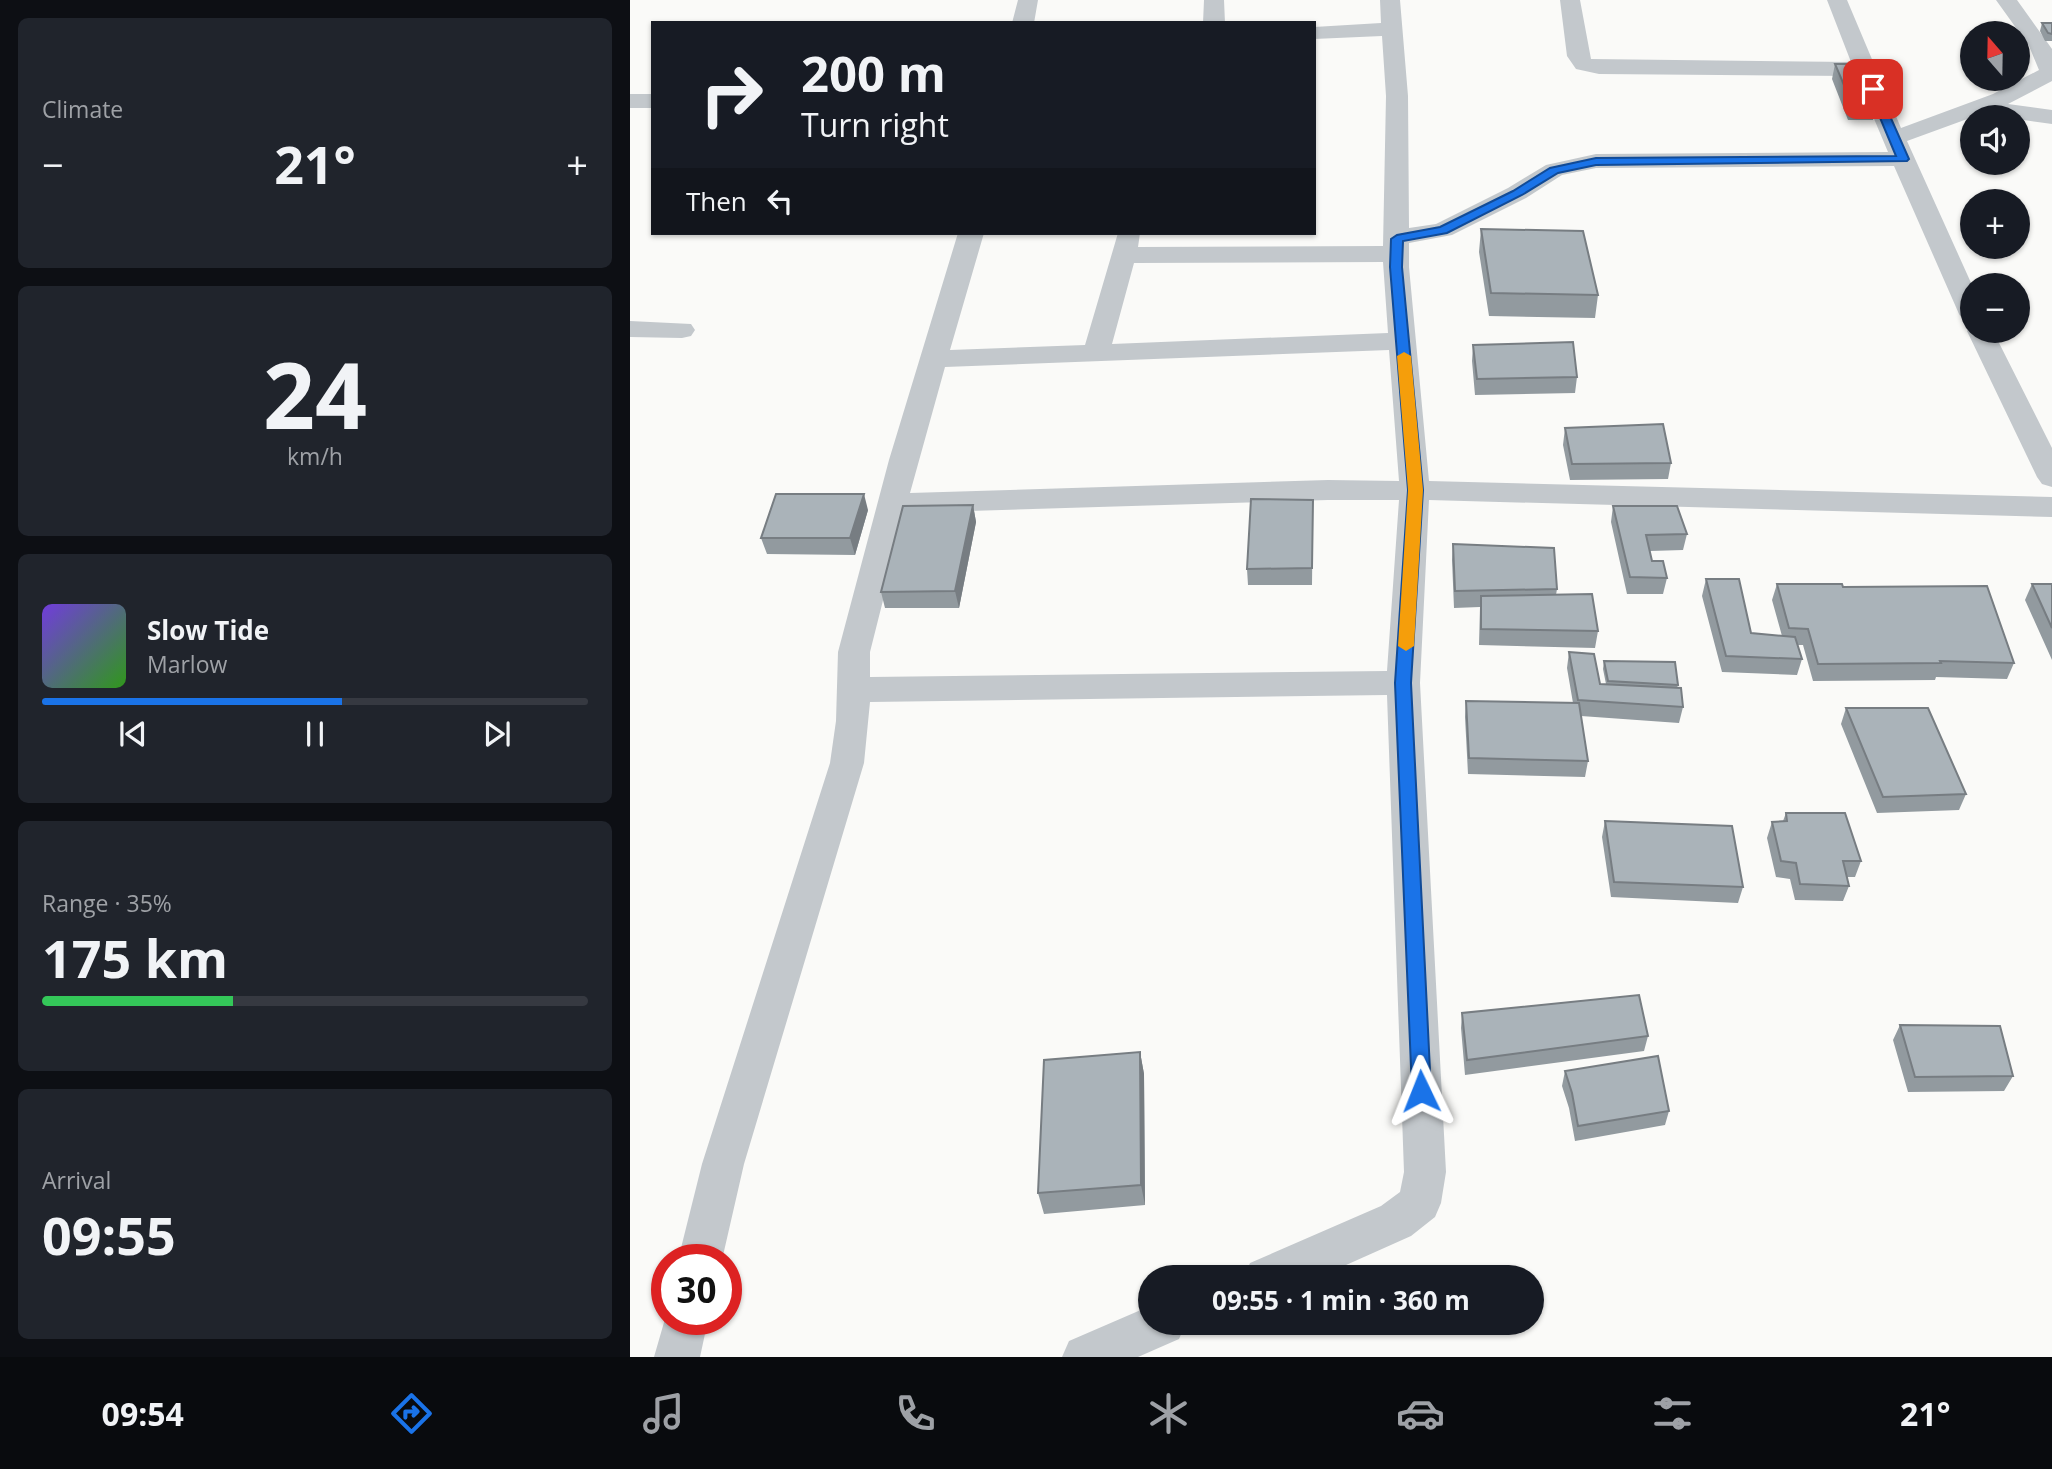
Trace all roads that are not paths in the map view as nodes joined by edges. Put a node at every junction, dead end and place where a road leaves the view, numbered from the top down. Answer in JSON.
{"nodes":[{"id":1,"x":1028,"y":0,"type":"edge"},
{"id":2,"x":1214,"y":0,"type":"edge"},
{"id":3,"x":1570,"y":0,"type":"edge"},
{"id":4,"x":1837,"y":0,"type":"edge"},
{"id":5,"x":2006,"y":0,"type":"edge"},
{"id":6,"x":1391,"y":14,"type":"edge"},
{"id":7,"x":1023,"y":21,"type":"edge"},
{"id":8,"x":1214,"y":21,"type":"edge"},
{"id":9,"x":2021,"y":21,"type":"edge"},
{"id":10,"x":2030,"y":26,"type":"edge"},
{"id":11,"x":2052,"y":26,"type":"edge"},
{"id":12,"x":1316,"y":33,"type":"edge"},
{"id":13,"x":2030,"y":35,"type":"edge"},
{"id":14,"x":1865,"y":69,"type":"junction"},
{"id":15,"x":2030,"y":83,"type":"edge"},
{"id":16,"x":2014,"y":91,"type":"edge"},
{"id":17,"x":630,"y":101,"type":"edge"},
{"id":18,"x":651,"y":101,"type":"edge"},
{"id":19,"x":1984,"y":105,"type":"edge"},
{"id":20,"x":2030,"y":114,"type":"edge"},
{"id":21,"x":1960,"y":117,"type":"edge"},
{"id":22,"x":2052,"y":117,"type":"edge"},
{"id":23,"x":1899,"y":149,"type":"junction"},
{"id":24,"x":970,"y":235,"type":"edge"},
{"id":25,"x":1127,"y":244,"type":"edge"},
{"id":26,"x":1397,"y":246,"type":"junction"},
{"id":27,"x":1960,"y":287,"type":"edge"},
{"id":28,"x":630,"y":329,"type":"edge"},
{"id":29,"x":682,"y":330,"type":"dead end"},
{"id":30,"x":1403,"y":341,"type":"junction"},
{"id":31,"x":1986,"y":343,"type":"edge"},
{"id":32,"x":1096,"y":353,"type":"junction"},
{"id":33,"x":933,"y":359,"type":"junction"},
{"id":34,"x":2052,"y":477,"type":"edge"},
{"id":35,"x":1415,"y":490,"type":"junction"},
{"id":36,"x":893,"y":503,"type":"junction"},
{"id":37,"x":2052,"y":507,"type":"edge"},
{"id":38,"x":1403,"y":683,"type":"junction"},
{"id":39,"x":852,"y":690,"type":"junction"},
{"id":40,"x":704,"y":1244,"type":"edge"},
{"id":41,"x":1296,"y":1265,"type":"edge"},
{"id":42,"x":1138,"y":1334,"type":"edge"},
{"id":43,"x":682,"y":1335,"type":"edge"},
{"id":44,"x":677,"y":1357,"type":"edge"},
{"id":45,"x":1085,"y":1357,"type":"edge"}],
"edges":[{"from":1,"to":7,"type":"street"},
{"from":2,"to":8,"type":"street"},
{"from":3,"to":14,"type":"street"},
{"from":4,"to":14,"type":"street"},
{"from":5,"to":9,"type":"street"},
{"from":6,"to":12,"type":"street"},
{"from":6,"to":26,"type":"street"},
{"from":10,"to":11,"type":"street"},
{"from":13,"to":15,"type":"street"},
{"from":14,"to":23,"type":"street"},
{"from":16,"to":19,"type":"street"},
{"from":17,"to":18,"type":"street"},
{"from":20,"to":22,"type":"street"},
{"from":21,"to":23,"type":"street"},
{"from":23,"to":26,"type":"street"},
{"from":23,"to":27,"type":"street"},
{"from":24,"to":33,"type":"street"},
{"from":25,"to":26,"type":"street"},
{"from":25,"to":32,"type":"street"},
{"from":26,"to":30,"type":"street"},
{"from":28,"to":29,"type":"street"},
{"from":30,"to":32,"type":"street"},
{"from":30,"to":35,"type":"street"},
{"from":31,"to":34,"type":"street"},
{"from":32,"to":33,"type":"street"},
{"from":33,"to":36,"type":"street"},
{"from":35,"to":36,"type":"street"},
{"from":35,"to":37,"type":"street"},
{"from":35,"to":38,"type":"street"},
{"from":36,"to":39,"type":"street"},
{"from":38,"to":39,"type":"street"},
{"from":38,"to":41,"type":"street"},
{"from":39,"to":40,"type":"street"},
{"from":42,"to":45,"type":"street"},
{"from":43,"to":44,"type":"street"}]}
